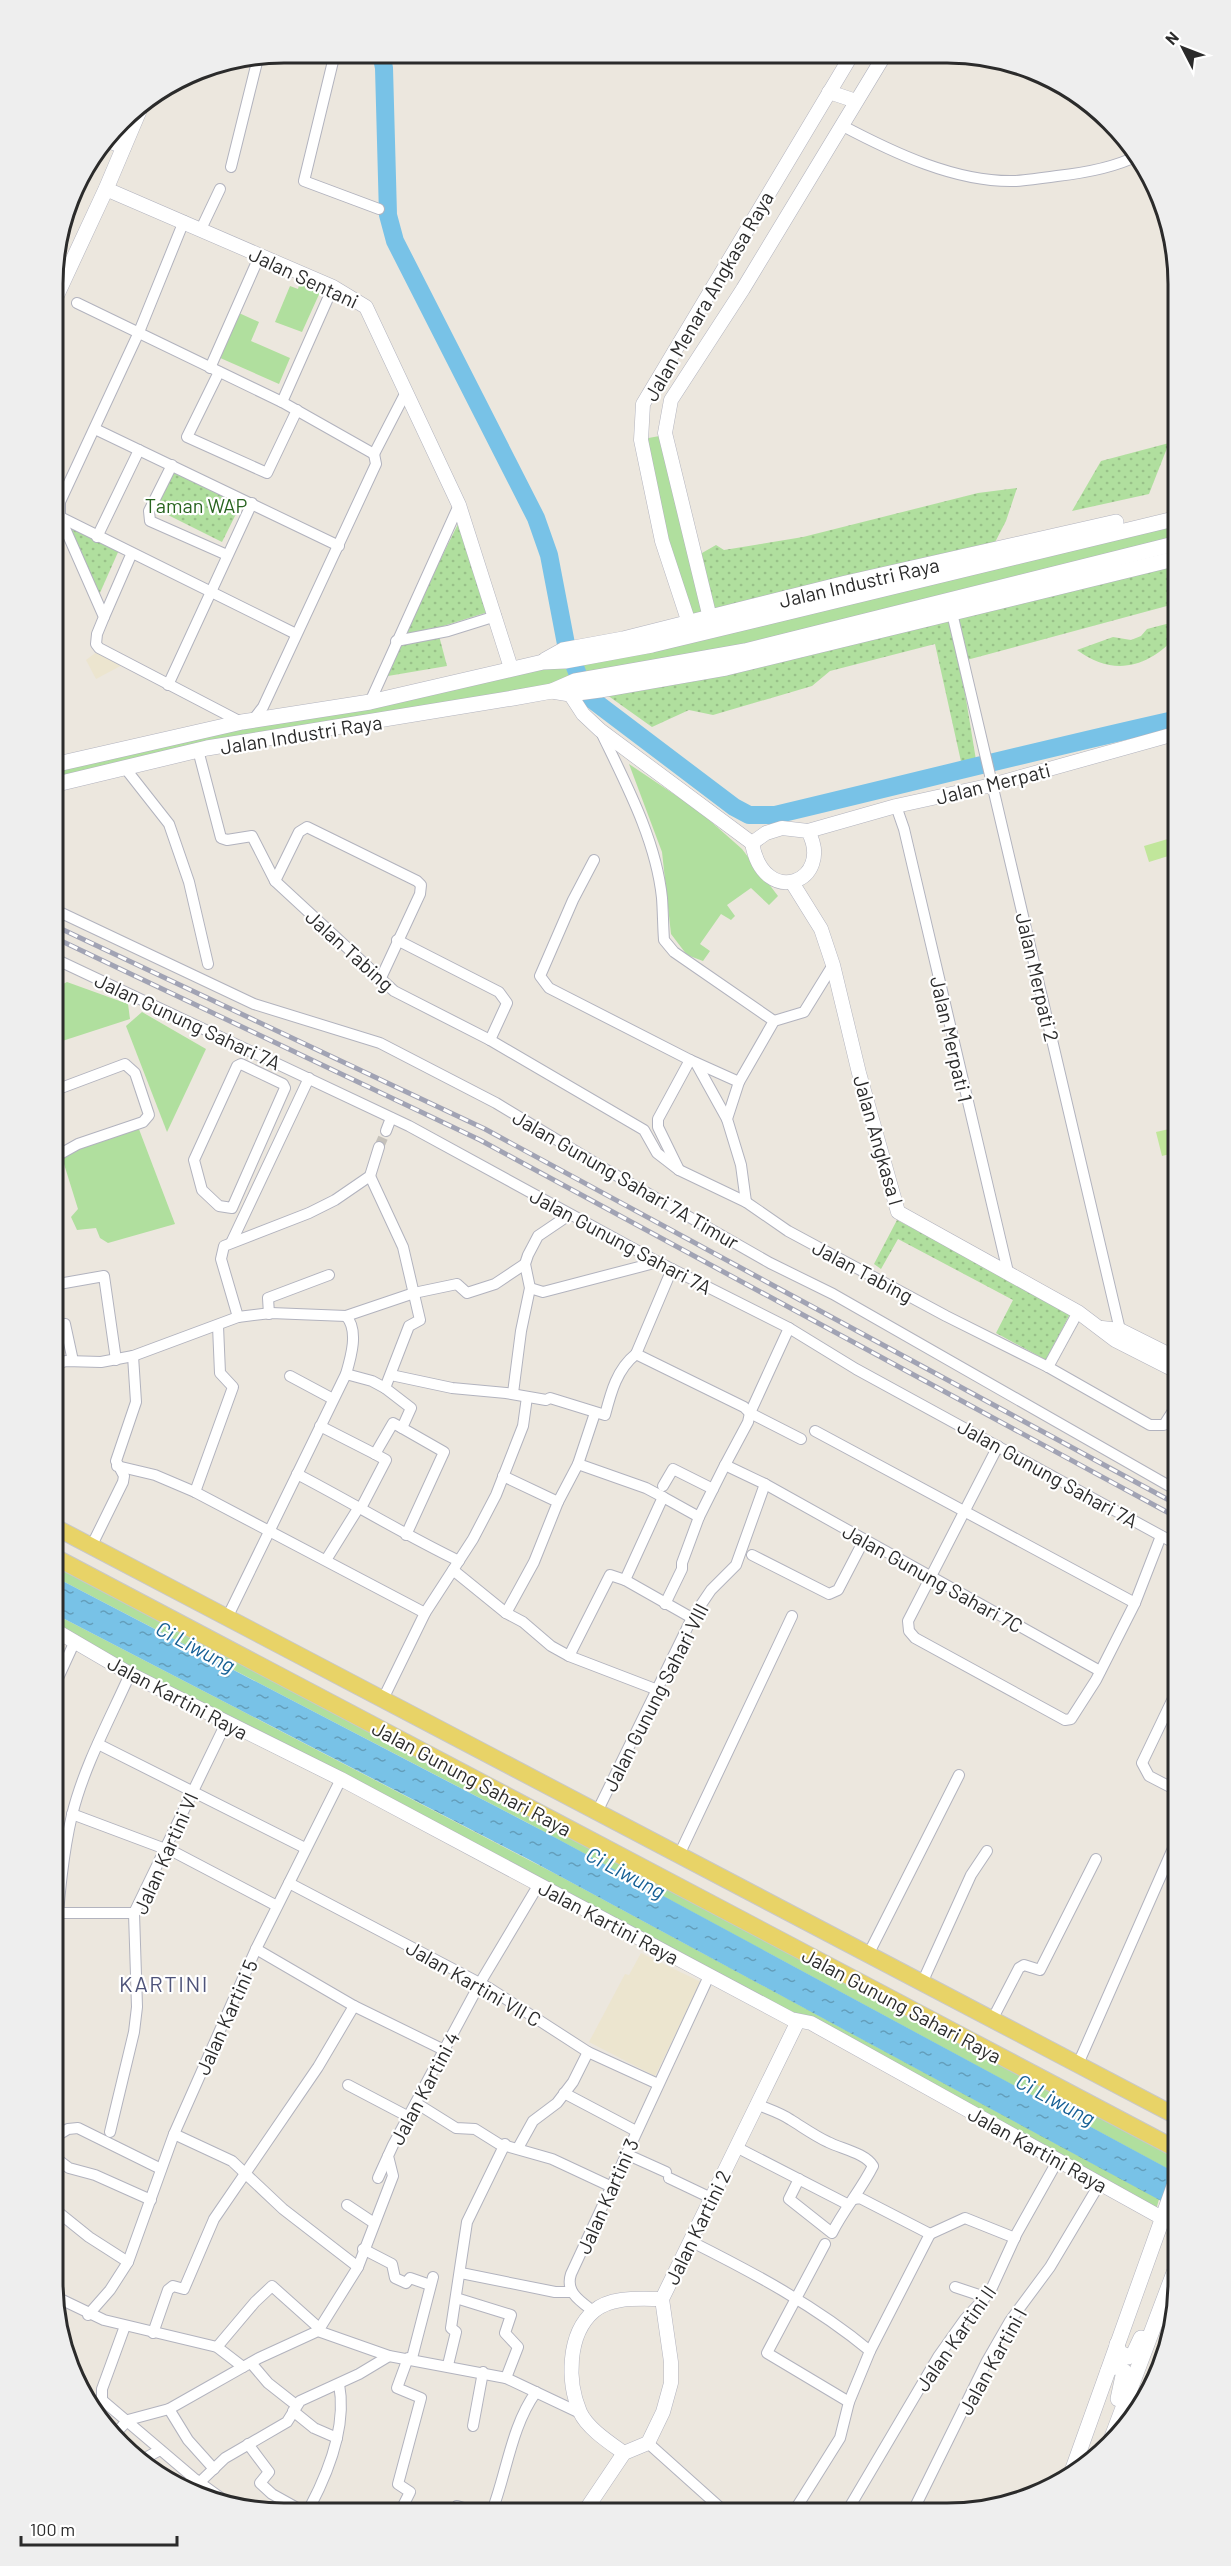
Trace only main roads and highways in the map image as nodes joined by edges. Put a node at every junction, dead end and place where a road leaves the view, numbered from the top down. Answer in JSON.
{"nodes":[{"id":1,"x":135,"y":121,"type":"edge"},
{"id":2,"x":63,"y":281,"type":"edge"},
{"id":3,"x":1168,"y":510,"type":"edge"},
{"id":4,"x":1168,"y":520,"type":"edge"},
{"id":5,"x":1088,"y":534,"type":"junction"},
{"id":6,"x":1168,"y":546,"type":"edge"},
{"id":7,"x":1168,"y":561,"type":"edge"},
{"id":8,"x":1091,"y":566,"type":"junction"},
{"id":9,"x":945,"y":575,"type":"junction"},
{"id":10,"x":1106,"y":577,"type":"junction"},
{"id":11,"x":790,"y":606,"type":"junction"},
{"id":12,"x":950,"y":607,"type":"junction"},
{"id":13,"x":745,"y":651,"type":"junction"},
{"id":14,"x":582,"y":652,"type":"junction"},
{"id":15,"x":726,"y":669,"type":"junction"},
{"id":16,"x":599,"y":683,"type":"junction"},
{"id":17,"x":63,"y":762,"type":"edge"},
{"id":18,"x":63,"y":783,"type":"edge"},
{"id":19,"x":63,"y":1531,"type":"edge"},
{"id":20,"x":63,"y":1561,"type":"edge"},
{"id":21,"x":992,"y":2020,"type":"junction"},
{"id":22,"x":979,"y":2046,"type":"junction"},
{"id":23,"x":1168,"y":2112,"type":"edge"},
{"id":24,"x":1168,"y":2145,"type":"edge"},
{"id":25,"x":1168,"y":2202,"type":"edge"},
{"id":26,"x":1168,"y":2288,"type":"edge"},
{"id":27,"x":1152,"y":2329,"type":"junction"},
{"id":28,"x":1117,"y":2344,"type":"junction"},
{"id":29,"x":1108,"y":2371,"type":"junction"},
{"id":30,"x":1123,"y":2407,"type":"junction"},
{"id":31,"x":1117,"y":2423,"type":"edge"},
{"id":32,"x":1075,"y":2462,"type":"edge"}],
"edges":[{"from":1,"to":2,"type":"main road"},
{"from":3,"to":5,"type":"main road","name":"Jalan Industri Raya"},
{"from":4,"to":5,"type":"main road","name":"Jalan Industri Raya"},
{"from":5,"to":9,"type":"main road","name":"Jalan Industri Raya"},
{"from":5,"to":11,"type":"main road","name":"Jalan Industri Raya"},
{"from":6,"to":8,"type":"main road","name":"Jalan Industri Raya"},
{"from":7,"to":10,"type":"main road","name":"Jalan Industri Raya"},
{"from":8,"to":10,"type":"main road"},
{"from":8,"to":12,"type":"main road","name":"Jalan Industri Raya"},
{"from":9,"to":11,"type":"main road","name":"Jalan Industri Raya"},
{"from":9,"to":12,"type":"main road"},
{"from":10,"to":12,"type":"main road","name":"Jalan Industri Raya"},
{"from":11,"to":14,"type":"main road","name":"Jalan Industri Raya"},
{"from":11,"to":14,"type":"main road","name":"Jalan Industri Raya"},
{"from":12,"to":13,"type":"main road","name":"Jalan Industri Raya"},
{"from":12,"to":15,"type":"main road","name":"Jalan Industri Raya"},
{"from":13,"to":15,"type":"main road"},
{"from":13,"to":16,"type":"main road","name":"Jalan Industri Raya"},
{"from":14,"to":17,"type":"main road","name":"Jalan Industri Raya"},
{"from":15,"to":16,"type":"main road","name":"Jalan Industri Raya"},
{"from":16,"to":18,"type":"main road","name":"Jalan Industri Raya"},
{"from":19,"to":21,"type":"main road","name":"Jalan Gunung Sahari Raya"},
{"from":20,"to":22,"type":"main road","name":"Jalan Gunung Sahari Raya"},
{"from":21,"to":22,"type":"main road"},
{"from":21,"to":23,"type":"main road","name":"Jalan Gunung Sahari Raya"},
{"from":22,"to":24,"type":"main road","name":"Jalan Gunung Sahari Raya"},
{"from":25,"to":28,"type":"main road"},
{"from":26,"to":27,"type":"main road"},
{"from":27,"to":28,"type":"main road"},
{"from":27,"to":30,"type":"main road"},
{"from":28,"to":29,"type":"main road"},
{"from":29,"to":30,"type":"main road"},
{"from":29,"to":32,"type":"main road"},
{"from":30,"to":31,"type":"main road"}]}
